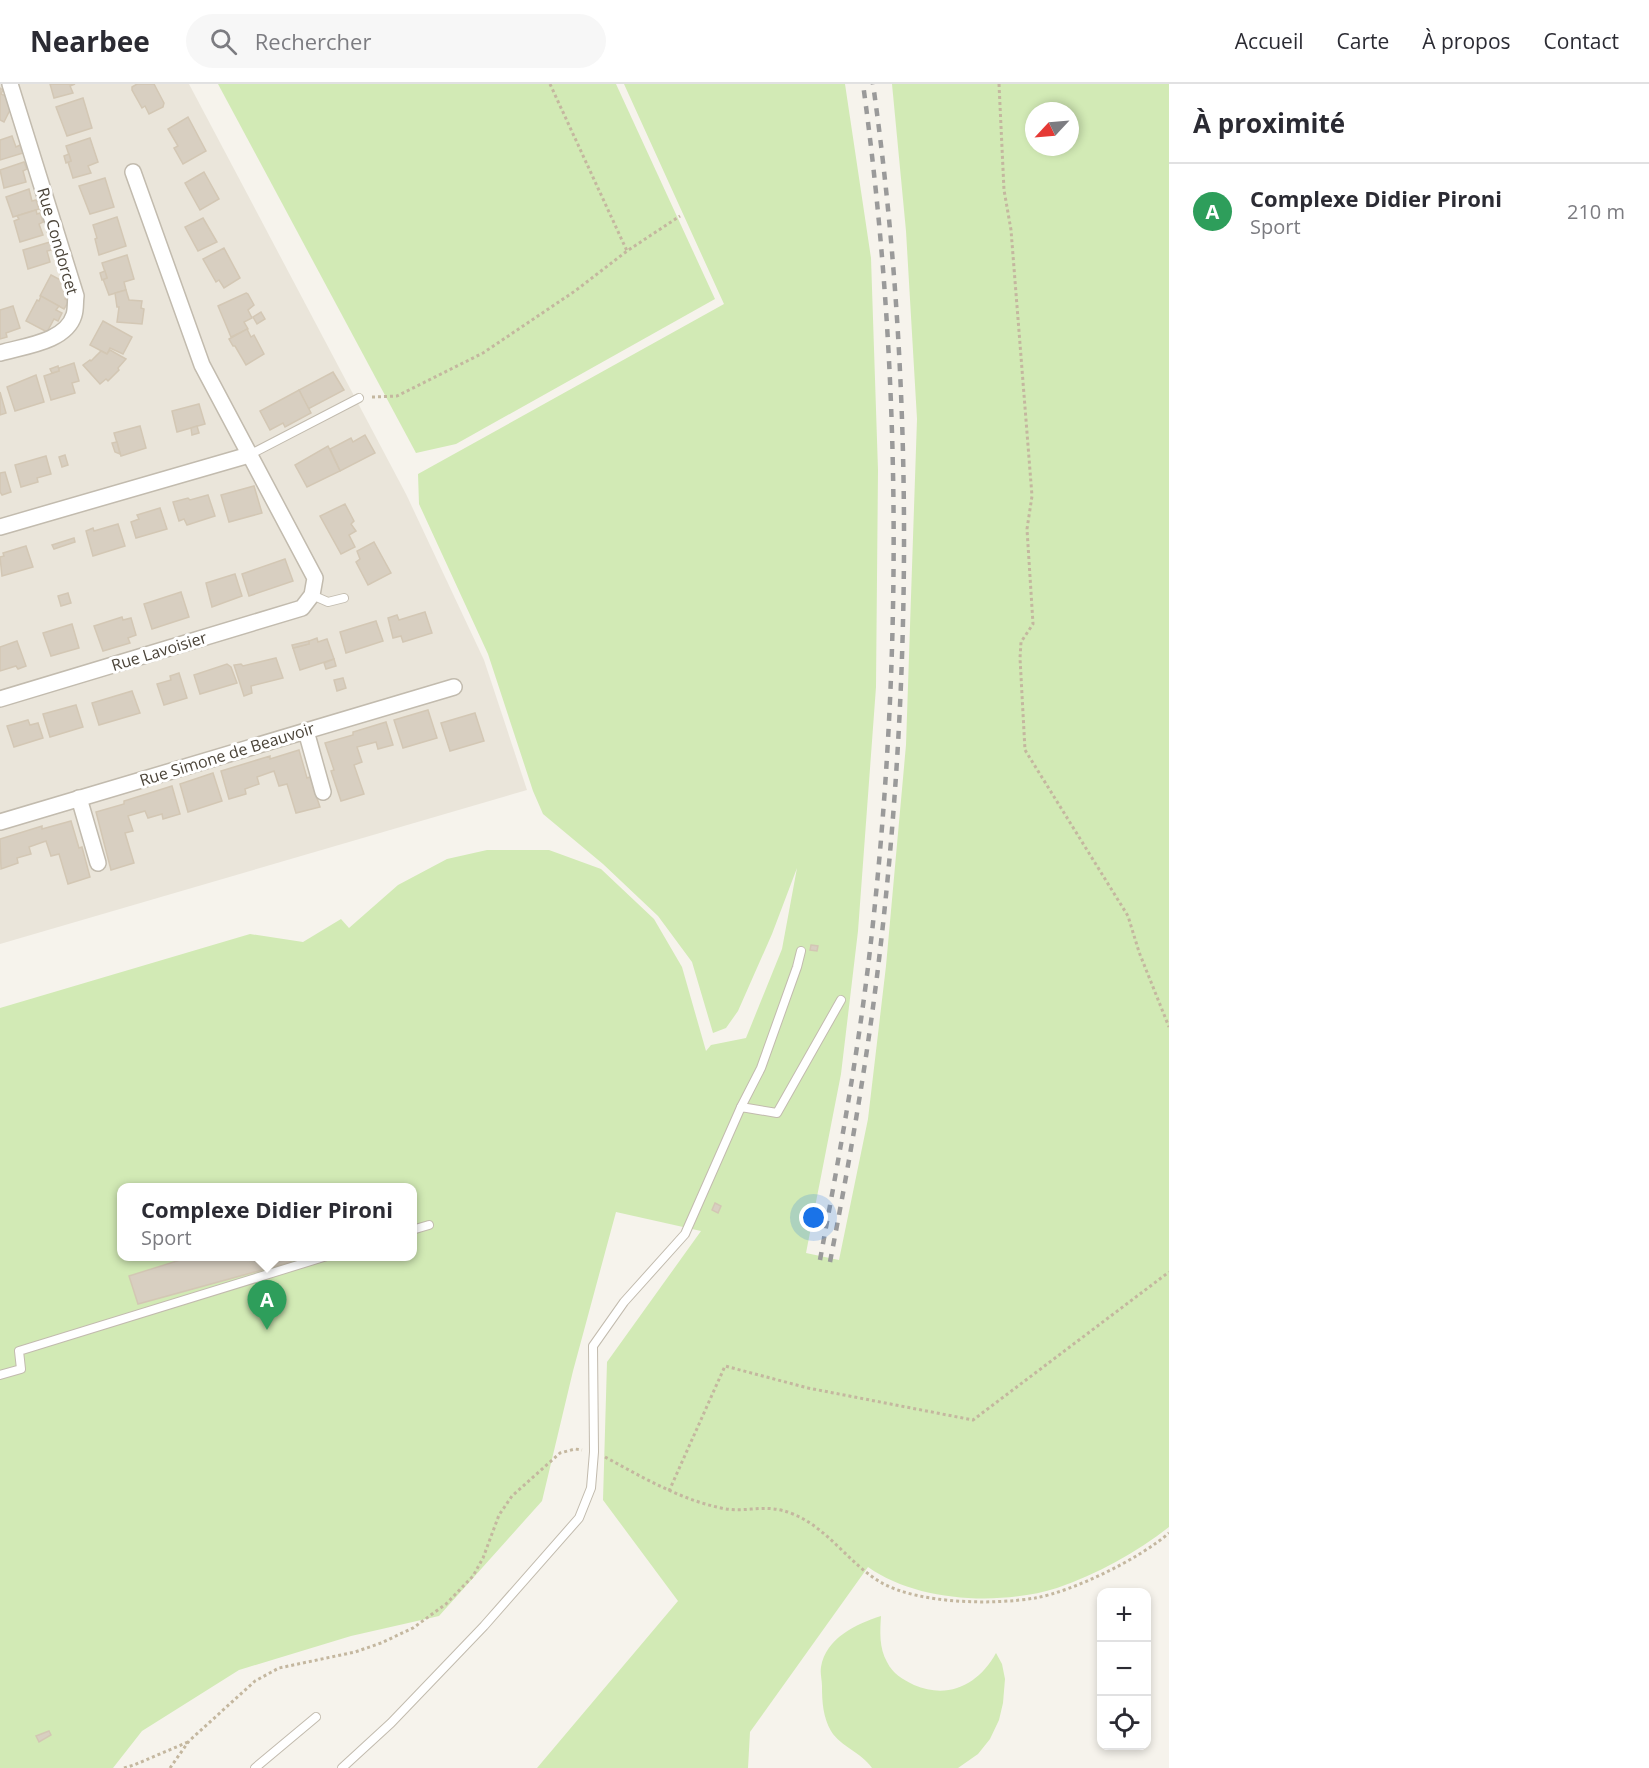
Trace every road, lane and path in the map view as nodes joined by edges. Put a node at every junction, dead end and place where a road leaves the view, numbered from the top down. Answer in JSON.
{"nodes":[{"id":1,"x":10,"y":84,"type":"edge"},
{"id":2,"x":550,"y":84,"type":"edge"},
{"id":3,"x":999,"y":84,"type":"edge"},
{"id":4,"x":133,"y":172,"type":"dead end"},
{"id":5,"x":680,"y":216,"type":"dead end"},
{"id":6,"x":627,"y":251,"type":"junction"},
{"id":7,"x":0,"y":353,"type":"edge"},
{"id":8,"x":359,"y":398,"type":"joint"},
{"id":9,"x":249,"y":455,"type":"junction"},
{"id":10,"x":0,"y":527,"type":"edge"},
{"id":11,"x":312,"y":595,"type":"junction"},
{"id":12,"x":344,"y":598,"type":"dead end"},
{"id":13,"x":454,"y":687,"type":"dead end"},
{"id":14,"x":0,"y":699,"type":"edge"},
{"id":15,"x":306,"y":731,"type":"junction"},
{"id":16,"x":323,"y":792,"type":"dead end"},
{"id":17,"x":79,"y":798,"type":"junction"},
{"id":18,"x":0,"y":822,"type":"edge"},
{"id":19,"x":98,"y":863,"type":"dead end"},
{"id":20,"x":801,"y":951,"type":"dead end"},
{"id":21,"x":841,"y":1000,"type":"dead end"},
{"id":22,"x":1169,"y":1027,"type":"edge"},
{"id":23,"x":741,"y":1107,"type":"junction"},
{"id":24,"x":429,"y":1225,"type":"dead end"},
{"id":25,"x":417,"y":1229,"type":"edge"},
{"id":26,"x":314,"y":1261,"type":"edge"},
{"id":27,"x":1169,"y":1272,"type":"edge"},
{"id":28,"x":0,"y":1375,"type":"edge"},
{"id":29,"x":594,"y":1452,"type":"junction"},
{"id":30,"x":669,"y":1491,"type":"junction"},
{"id":31,"x":1169,"y":1533,"type":"edge"},
{"id":32,"x":316,"y":1717,"type":"dead end"},
{"id":33,"x":189,"y":1741,"type":"junction"},
{"id":34,"x":124,"y":1768,"type":"edge"},
{"id":35,"x":170,"y":1768,"type":"edge"},
{"id":36,"x":255,"y":1768,"type":"edge"},
{"id":37,"x":342,"y":1768,"type":"edge"}],
"edges":[{"from":1,"to":7,"type":"street","name":"Rue Condorcet"},
{"from":2,"to":6,"type":"path"},
{"from":3,"to":22,"type":"path"},
{"from":4,"to":9,"type":"street"},
{"from":5,"to":6,"type":"path"},
{"from":6,"to":8,"type":"path"},
{"from":8,"to":9,"type":"lane"},
{"from":9,"to":10,"type":"street"},
{"from":9,"to":11,"type":"street"},
{"from":11,"to":12,"type":"lane"},
{"from":11,"to":14,"type":"street","name":"Rue Lavoisier"},
{"from":13,"to":15,"type":"street","name":"Rue Simone de Beauvoir"},
{"from":15,"to":16,"type":"street"},
{"from":15,"to":17,"type":"street","name":"Rue Simone de Beauvoir"},
{"from":17,"to":18,"type":"street","name":"Rue Simone de Beauvoir"},
{"from":17,"to":19,"type":"street"},
{"from":20,"to":23,"type":"lane"},
{"from":21,"to":23,"type":"lane"},
{"from":23,"to":29,"type":"lane"},
{"from":24,"to":25,"type":"lane"},
{"from":26,"to":28,"type":"lane"},
{"from":27,"to":30,"type":"path"},
{"from":29,"to":30,"type":"path"},
{"from":29,"to":33,"type":"path"},
{"from":29,"to":37,"type":"lane"},
{"from":30,"to":31,"type":"path"},
{"from":32,"to":36,"type":"lane"},
{"from":33,"to":34,"type":"path"},
{"from":33,"to":35,"type":"path"}]}
